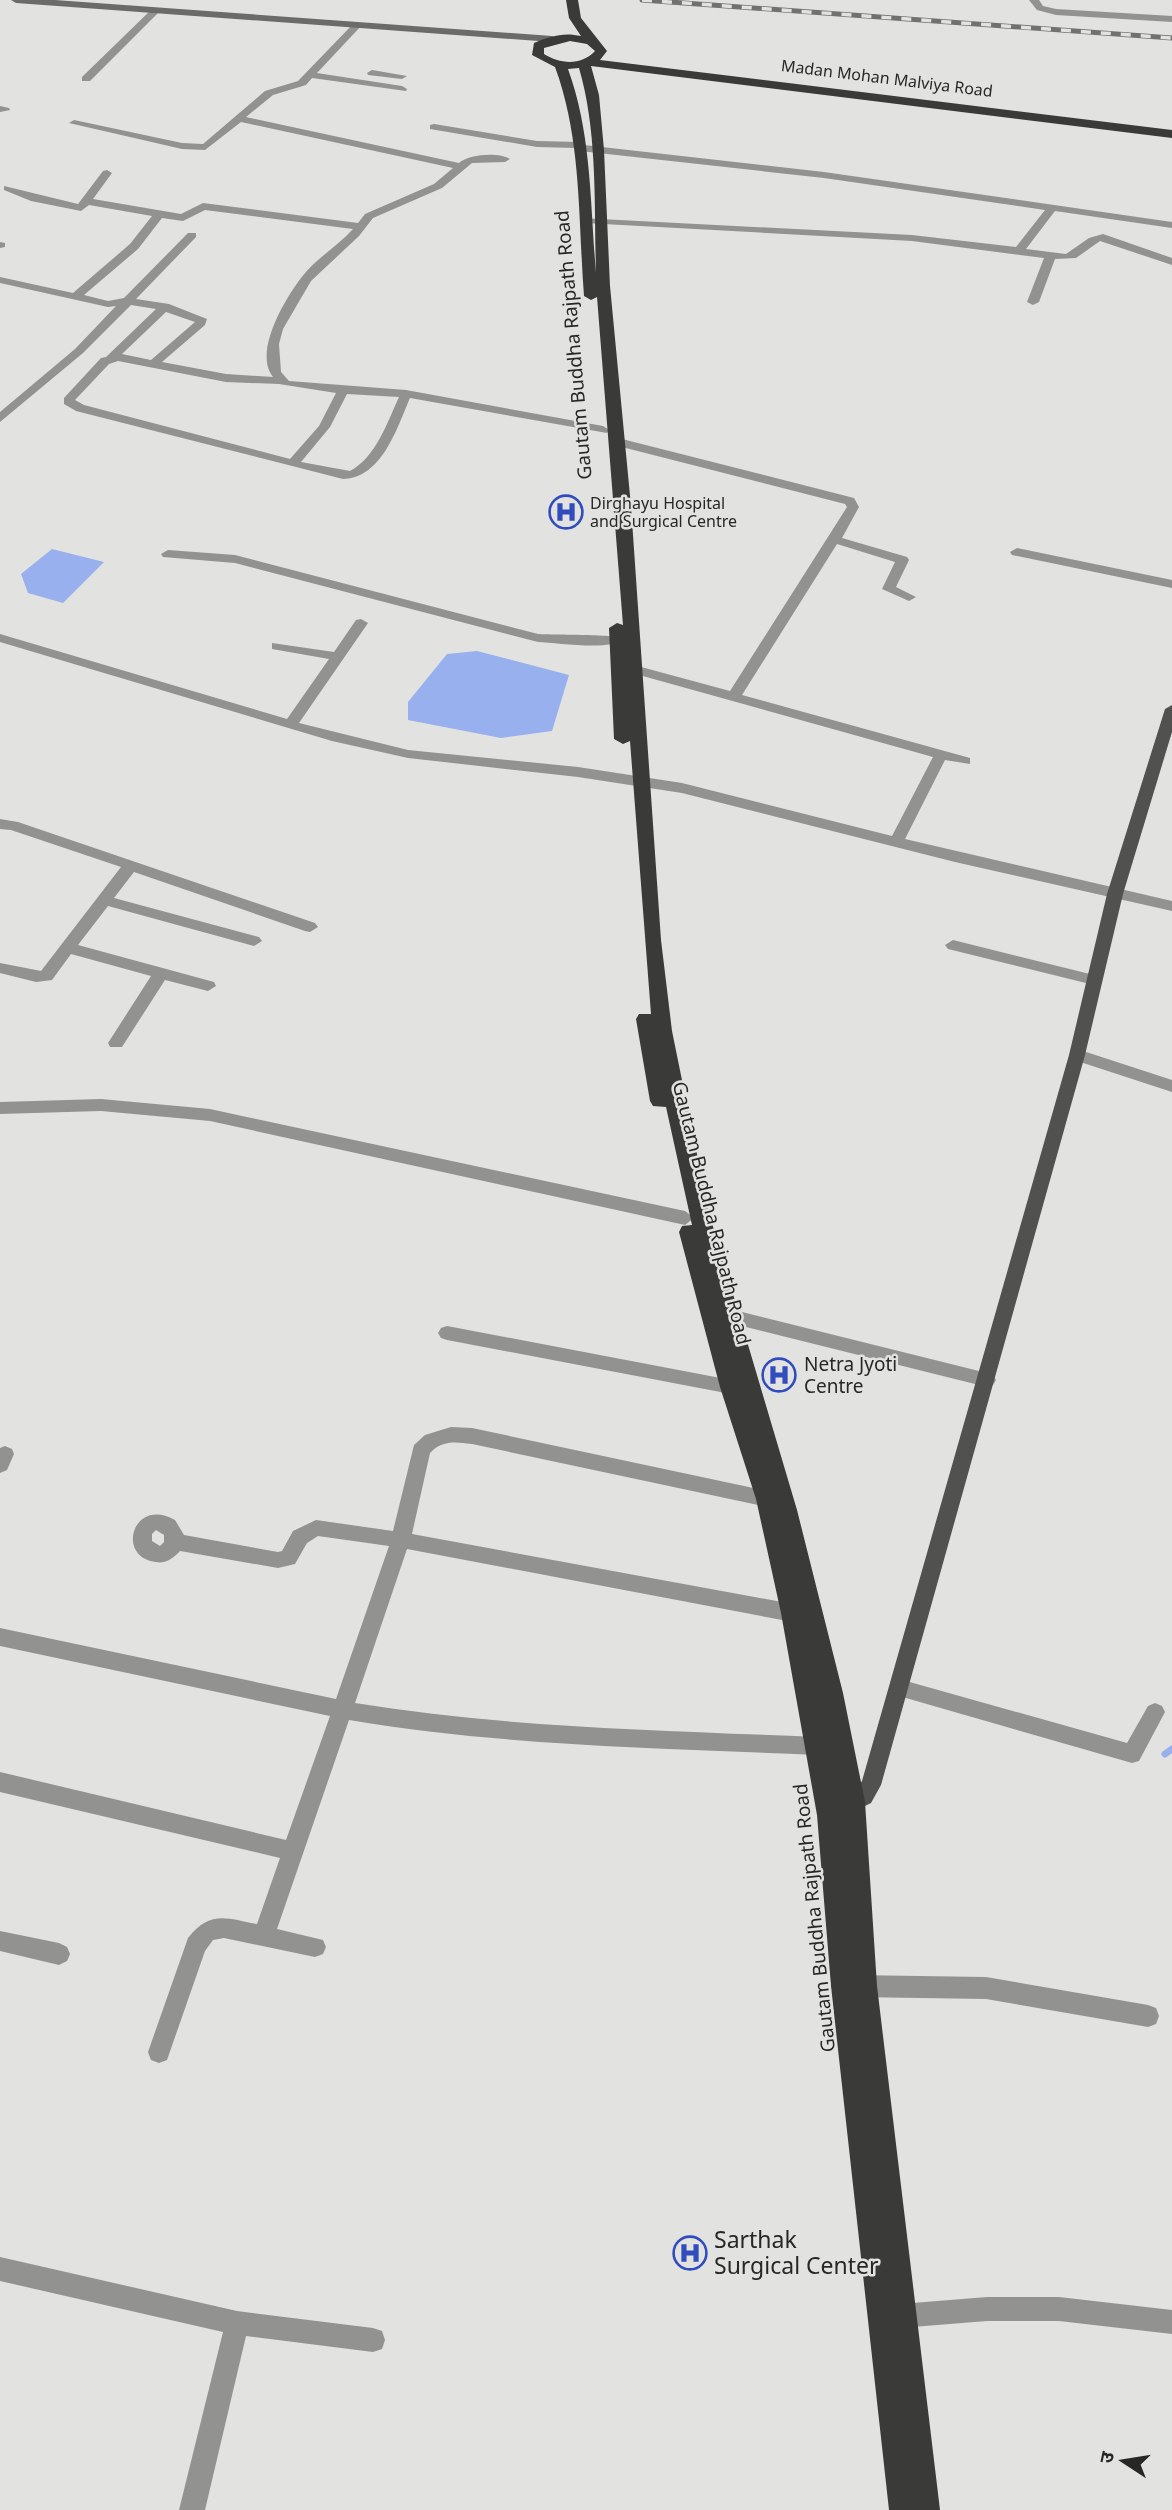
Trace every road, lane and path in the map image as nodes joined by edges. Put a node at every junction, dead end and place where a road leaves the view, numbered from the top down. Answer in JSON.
{"nodes":[{"id":1,"x":16,"y":0,"type":"edge"},
{"id":2,"x":572,"y":0,"type":"edge"},
{"id":3,"x":1034,"y":0,"type":"edge"},
{"id":4,"x":156,"y":10,"type":"junction"},
{"id":5,"x":575,"y":18,"type":"junction"},
{"id":6,"x":1172,"y":19,"type":"edge"},
{"id":7,"x":357,"y":25,"type":"junction"},
{"id":8,"x":503,"y":37,"type":"junction"},
{"id":9,"x":553,"y":39,"type":"junction"},
{"id":10,"x":591,"y":41,"type":"junction"},
{"id":11,"x":538,"y":46,"type":"junction"},
{"id":12,"x":590,"y":60,"type":"junction"},
{"id":13,"x":320,"y":66,"type":"junction"},
{"id":14,"x":564,"y":74,"type":"junction"},
{"id":15,"x":311,"y":75,"type":"junction"},
{"id":16,"x":402,"y":76,"type":"dead end"},
{"id":17,"x":86,"y":79,"type":"dead end"},
{"id":18,"x":402,"y":89,"type":"dead end"},
{"id":19,"x":240,"y":119,"type":"junction"},
{"id":20,"x":74,"y":123,"type":"dead end"},
{"id":21,"x":434,"y":127,"type":"dead end"},
{"id":22,"x":1172,"y":129,"type":"edge"},
{"id":23,"x":1172,"y":134,"type":"edge"},
{"id":24,"x":585,"y":148,"type":"junction"},
{"id":25,"x":505,"y":159,"type":"dead end"},
{"id":26,"x":461,"y":167,"type":"junction"},
{"id":27,"x":107,"y":173,"type":"dead end"},
{"id":28,"x":3,"y":189,"type":"edge"},
{"id":29,"x":86,"y":201,"type":"junction"},
{"id":30,"x":1054,"y":206,"type":"junction"},
{"id":31,"x":1109,"y":214,"type":"junction"},
{"id":32,"x":158,"y":215,"type":"junction"},
{"id":33,"x":593,"y":220,"type":"junction"},
{"id":34,"x":1172,"y":225,"type":"edge"},
{"id":35,"x":360,"y":227,"type":"junction"},
{"id":36,"x":192,"y":235,"type":"dead end"},
{"id":37,"x":1093,"y":239,"type":"junction"},
{"id":38,"x":1018,"y":251,"type":"junction"},
{"id":39,"x":1051,"y":255,"type":"junction"},
{"id":40,"x":1172,"y":261,"type":"edge"},
{"id":41,"x":0,"y":280,"type":"edge"},
{"id":42,"x":77,"y":295,"type":"junction"},
{"id":43,"x":130,"y":300,"type":"junction"},
{"id":44,"x":1033,"y":302,"type":"dead end"},
{"id":45,"x":165,"y":306,"type":"junction"},
{"id":46,"x":111,"y":358,"type":"junction"},
{"id":47,"x":153,"y":364,"type":"junction"},
{"id":48,"x":281,"y":381,"type":"junction"},
{"id":49,"x":344,"y":391,"type":"junction"},
{"id":50,"x":406,"y":394,"type":"junction"},
{"id":51,"x":0,"y":418,"type":"edge"},
{"id":52,"x":610,"y":436,"type":"junction"},
{"id":53,"x":293,"y":463,"type":"junction"},
{"id":54,"x":836,"y":536,"type":"junction"},
{"id":55,"x":1017,"y":552,"type":"dead end"},
{"id":56,"x":168,"y":554,"type":"dead end"},
{"id":57,"x":1172,"y":584,"type":"edge"},
{"id":58,"x":909,"y":597,"type":"dead end"},
{"id":59,"x":361,"y":623,"type":"dead end"},
{"id":60,"x":0,"y":638,"type":"edge"},
{"id":61,"x":618,"y":639,"type":"junction"},
{"id":62,"x":277,"y":646,"type":"dead end"},
{"id":63,"x":338,"y":657,"type":"junction"},
{"id":64,"x":627,"y":667,"type":"junction"},
{"id":65,"x":733,"y":697,"type":"junction"},
{"id":66,"x":1172,"y":709,"type":"edge"},
{"id":67,"x":290,"y":725,"type":"junction"},
{"id":68,"x":940,"y":754,"type":"junction"},
{"id":69,"x":965,"y":761,"type":"dead end"},
{"id":70,"x":632,"y":779,"type":"junction"},
{"id":71,"x":0,"y":824,"type":"edge"},
{"id":72,"x":896,"y":842,"type":"junction"},
{"id":73,"x":130,"y":866,"type":"junction"},
{"id":74,"x":1115,"y":894,"type":"junction"},
{"id":75,"x":104,"y":900,"type":"junction"},
{"id":76,"x":1172,"y":906,"type":"edge"},
{"id":77,"x":310,"y":927,"type":"dead end"},
{"id":78,"x":254,"y":941,"type":"dead end"},
{"id":79,"x":953,"y":945,"type":"dead end"},
{"id":80,"x":68,"y":948,"type":"junction"},
{"id":81,"x":0,"y":968,"type":"edge"},
{"id":82,"x":162,"y":973,"type":"junction"},
{"id":83,"x":1094,"y":980,"type":"junction"},
{"id":84,"x":208,"y":986,"type":"dead end"},
{"id":85,"x":116,"y":1043,"type":"dead end"},
{"id":86,"x":1077,"y":1055,"type":"junction"},
{"id":87,"x":1172,"y":1086,"type":"edge"},
{"id":88,"x":1,"y":1109,"type":"edge"},
{"id":89,"x":685,"y":1218,"type":"junction"},
{"id":90,"x":720,"y":1314,"type":"junction"},
{"id":91,"x":447,"y":1333,"type":"dead end"},
{"id":92,"x":987,"y":1380,"type":"junction"},
{"id":93,"x":731,"y":1387,"type":"junction"},
{"id":94,"x":766,"y":1499,"type":"junction"},
{"id":95,"x":401,"y":1540,"type":"junction"},
{"id":96,"x":175,"y":1542,"type":"dead end"},
{"id":97,"x":793,"y":1613,"type":"junction"},
{"id":98,"x":0,"y":1637,"type":"edge"},
{"id":99,"x":899,"y":1688,"type":"junction"},
{"id":100,"x":343,"y":1710,"type":"junction"},
{"id":101,"x":1155,"y":1712,"type":"dead end"},
{"id":102,"x":816,"y":1746,"type":"junction"},
{"id":103,"x":0,"y":1782,"type":"edge"},
{"id":104,"x":852,"y":1802,"type":"junction"},
{"id":105,"x":830,"y":1815,"type":"junction"},
{"id":106,"x":293,"y":1851,"type":"junction"},
{"id":107,"x":264,"y":1936,"type":"junction"},
{"id":108,"x":0,"y":1941,"type":"edge"},
{"id":109,"x":316,"y":1947,"type":"dead end"},
{"id":110,"x":59,"y":1954,"type":"dead end"},
{"id":111,"x":854,"y":1986,"type":"junction"},
{"id":112,"x":1148,"y":2017,"type":"dead end"},
{"id":113,"x":159,"y":2052,"type":"dead end"},
{"id":114,"x":0,"y":2269,"type":"edge"},
{"id":115,"x":900,"y":2316,"type":"junction"},
{"id":116,"x":1172,"y":2322,"type":"edge"},
{"id":117,"x":237,"y":2323,"type":"junction"},
{"id":118,"x":373,"y":2340,"type":"dead end"},
{"id":119,"x":192,"y":2510,"type":"edge"},
{"id":120,"x":904,"y":2510,"type":"edge"},
{"id":121,"x":925,"y":2510,"type":"edge"}],
"edges":[{"from":1,"to":4,"type":"street"},
{"from":2,"to":5,"type":"highway"},
{"from":3,"to":6,"type":"street"},
{"from":4,"to":7,"type":"street"},
{"from":4,"to":17,"type":"street"},
{"from":5,"to":9,"type":"highway"},
{"from":5,"to":10,"type":"highway"},
{"from":7,"to":8,"type":"street"},
{"from":7,"to":13,"type":"street"},
{"from":8,"to":9,"type":"street"},
{"from":8,"to":11,"type":"street"},
{"from":9,"to":10,"type":"highway"},
{"from":9,"to":11,"type":"highway"},
{"from":10,"to":12,"type":"highway"},
{"from":11,"to":14,"type":"highway"},
{"from":12,"to":14,"type":"highway"},
{"from":12,"to":22,"type":"highway","name":"Madan Mohan Malviya Road"},
{"from":12,"to":23,"type":"highway"},
{"from":12,"to":24,"type":"highway"},
{"from":13,"to":15,"type":"street"},
{"from":13,"to":16,"type":"street"},
{"from":14,"to":24,"type":"highway"},
{"from":15,"to":18,"type":"street"},
{"from":15,"to":19,"type":"street"},
{"from":19,"to":20,"type":"street"},
{"from":19,"to":26,"type":"street"},
{"from":21,"to":24,"type":"street"},
{"from":24,"to":30,"type":"street"},
{"from":24,"to":33,"type":"highway"},
{"from":25,"to":26,"type":"street"},
{"from":26,"to":35,"type":"street"},
{"from":27,"to":29,"type":"street"},
{"from":28,"to":29,"type":"street"},
{"from":29,"to":32,"type":"street"},
{"from":30,"to":31,"type":"street"},
{"from":30,"to":38,"type":"street"},
{"from":31,"to":34,"type":"street"},
{"from":31,"to":37,"type":"street"},
{"from":32,"to":35,"type":"street"},
{"from":32,"to":42,"type":"street"},
{"from":33,"to":38,"type":"street"},
{"from":33,"to":52,"type":"highway"},
{"from":35,"to":48,"type":"street"},
{"from":36,"to":43,"type":"street"},
{"from":37,"to":39,"type":"street"},
{"from":37,"to":40,"type":"street"},
{"from":38,"to":39,"type":"street"},
{"from":39,"to":44,"type":"street"},
{"from":41,"to":42,"type":"street"},
{"from":42,"to":43,"type":"street"},
{"from":43,"to":45,"type":"street"},
{"from":43,"to":51,"type":"street"},
{"from":45,"to":46,"type":"street"},
{"from":45,"to":47,"type":"street"},
{"from":46,"to":47,"type":"street"},
{"from":46,"to":53,"type":"street"},
{"from":47,"to":48,"type":"street"},
{"from":48,"to":49,"type":"street"},
{"from":49,"to":50,"type":"street"},
{"from":49,"to":53,"type":"street"},
{"from":50,"to":52,"type":"street"},
{"from":50,"to":53,"type":"street"},
{"from":52,"to":54,"type":"street"},
{"from":52,"to":61,"type":"highway","name":"Gautam Buddha Rajpath Road"},
{"from":52,"to":64,"type":"highway"},
{"from":54,"to":58,"type":"street"},
{"from":54,"to":65,"type":"street"},
{"from":55,"to":57,"type":"street"},
{"from":56,"to":61,"type":"street"},
{"from":59,"to":63,"type":"street"},
{"from":60,"to":67,"type":"street"},
{"from":61,"to":64,"type":"highway","name":"Gautam Buddha Rajpath Road"},
{"from":62,"to":63,"type":"street"},
{"from":63,"to":67,"type":"street"},
{"from":64,"to":65,"type":"street"},
{"from":64,"to":70,"type":"highway"},
{"from":65,"to":68,"type":"street"},
{"from":66,"to":74,"type":"main road"},
{"from":67,"to":70,"type":"street"},
{"from":68,"to":69,"type":"street"},
{"from":68,"to":72,"type":"street"},
{"from":70,"to":72,"type":"street"},
{"from":70,"to":89,"type":"highway","name":"Gautam Buddha Rajpath Road"},
{"from":70,"to":90,"type":"highway"},
{"from":71,"to":73,"type":"street"},
{"from":72,"to":74,"type":"street"},
{"from":73,"to":75,"type":"street"},
{"from":73,"to":77,"type":"street"},
{"from":74,"to":76,"type":"street"},
{"from":74,"to":83,"type":"main road"},
{"from":75,"to":78,"type":"street"},
{"from":75,"to":80,"type":"street"},
{"from":79,"to":83,"type":"street"},
{"from":80,"to":81,"type":"street"},
{"from":80,"to":82,"type":"street"},
{"from":82,"to":84,"type":"street"},
{"from":82,"to":85,"type":"street"},
{"from":83,"to":86,"type":"main road"},
{"from":86,"to":87,"type":"street"},
{"from":86,"to":92,"type":"main road"},
{"from":88,"to":89,"type":"street"},
{"from":89,"to":90,"type":"highway","name":"Gautam Buddha Rajpath Road"},
{"from":90,"to":92,"type":"street"},
{"from":90,"to":93,"type":"highway","name":"Gautam Buddha Rajpath Road"},
{"from":90,"to":104,"type":"highway"},
{"from":91,"to":93,"type":"street"},
{"from":92,"to":99,"type":"main road"},
{"from":93,"to":94,"type":"highway","name":"Gautam Buddha Rajpath Road"},
{"from":94,"to":95,"type":"street"},
{"from":94,"to":97,"type":"highway","name":"Gautam Buddha Rajpath Road"},
{"from":95,"to":96,"type":"street"},
{"from":95,"to":97,"type":"street"},
{"from":95,"to":100,"type":"street"},
{"from":97,"to":102,"type":"highway","name":"Gautam Buddha Rajpath Road"},
{"from":98,"to":100,"type":"street"},
{"from":99,"to":101,"type":"street"},
{"from":99,"to":104,"type":"main road"},
{"from":100,"to":102,"type":"street"},
{"from":100,"to":106,"type":"street"},
{"from":102,"to":105,"type":"highway","name":"Gautam Buddha Rajpath Road"},
{"from":103,"to":106,"type":"street"},
{"from":104,"to":105,"type":"main road"},
{"from":104,"to":111,"type":"highway"},
{"from":105,"to":111,"type":"highway","name":"Gautam Buddha Rajpath Road"},
{"from":106,"to":107,"type":"street"},
{"from":107,"to":109,"type":"street"},
{"from":107,"to":113,"type":"street"},
{"from":108,"to":110,"type":"street"},
{"from":111,"to":112,"type":"street"},
{"from":111,"to":115,"type":"highway"},
{"from":111,"to":120,"type":"highway","name":"Gautam Buddha Rajpath Road"},
{"from":114,"to":117,"type":"street"},
{"from":115,"to":116,"type":"street"},
{"from":115,"to":121,"type":"highway"},
{"from":117,"to":118,"type":"street"},
{"from":117,"to":119,"type":"street"}]}
